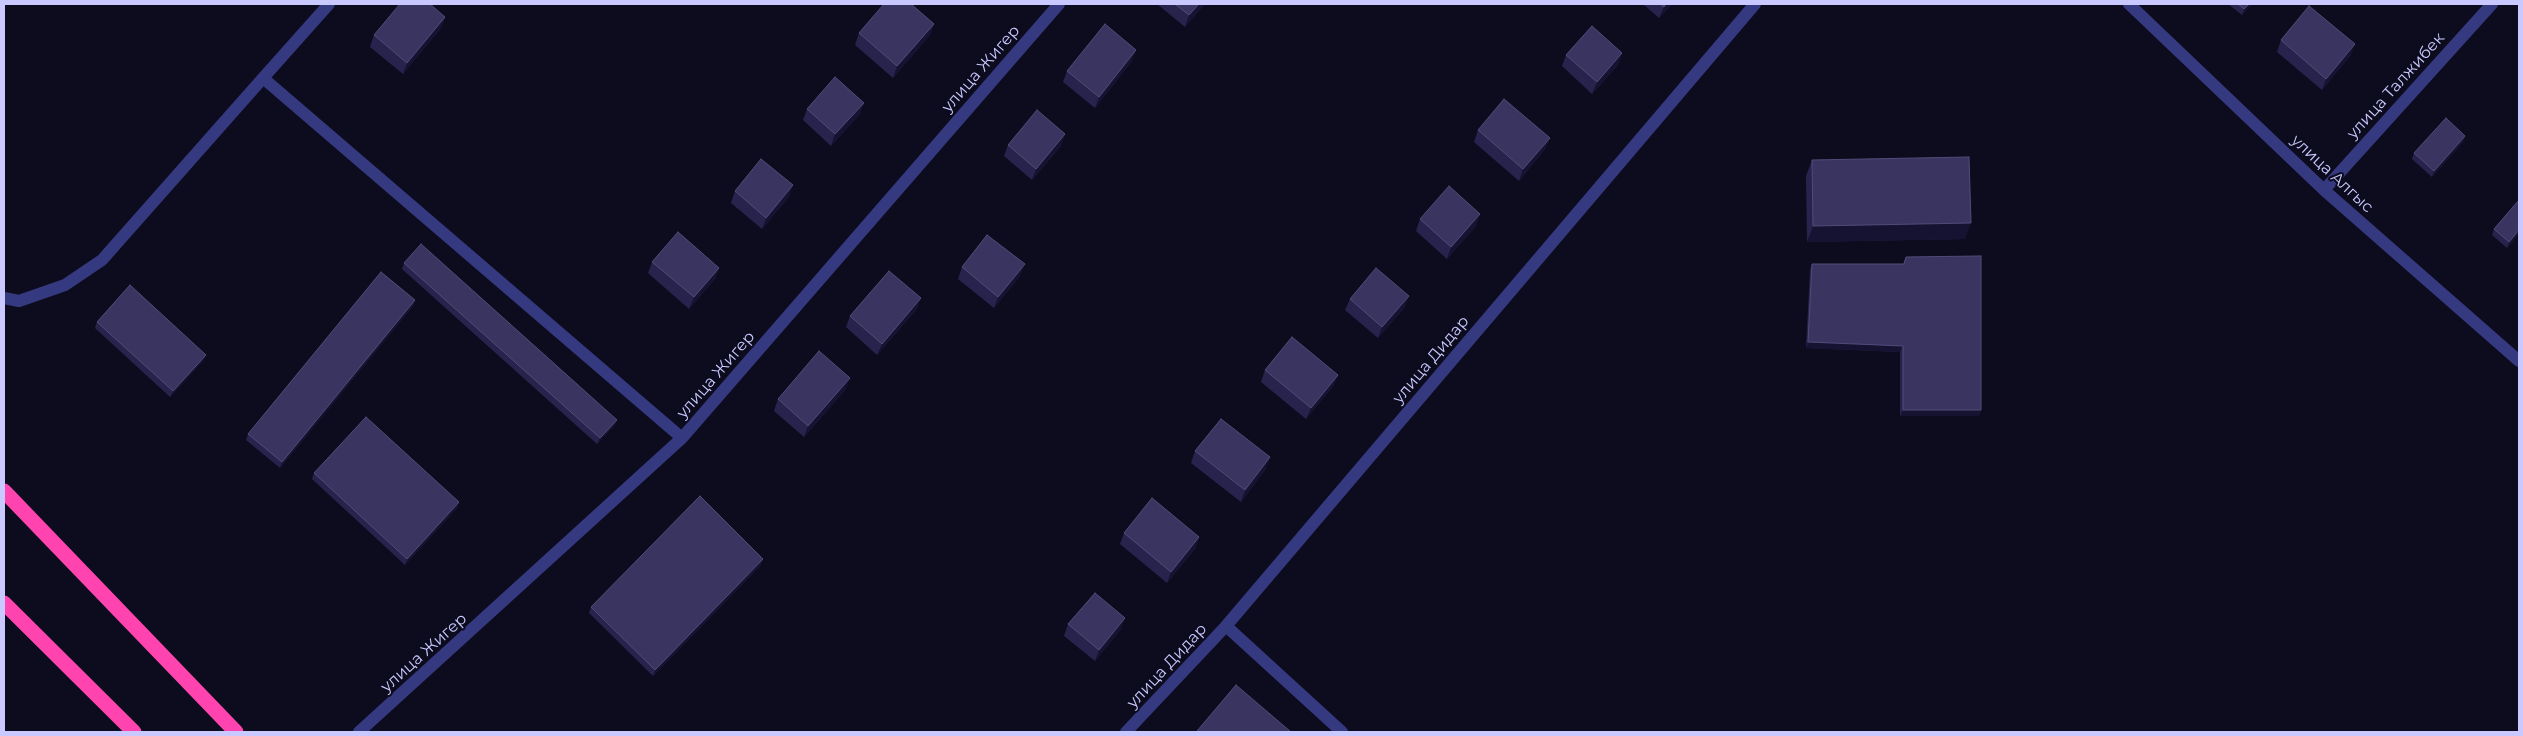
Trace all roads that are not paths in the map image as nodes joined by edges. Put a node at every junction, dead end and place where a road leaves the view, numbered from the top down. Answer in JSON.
{"nodes":[{"id":1,"x":329,"y":4,"type":"edge"},
{"id":2,"x":1059,"y":4,"type":"edge"},
{"id":3,"x":1755,"y":4,"type":"edge"},
{"id":4,"x":2129,"y":4,"type":"edge"},
{"id":5,"x":2492,"y":4,"type":"edge"},
{"id":6,"x":263,"y":78,"type":"junction"},
{"id":7,"x":2324,"y":190,"type":"junction"},
{"id":8,"x":4,"y":298,"type":"edge"},
{"id":9,"x":2519,"y":361,"type":"edge"},
{"id":10,"x":682,"y":438,"type":"junction"},
{"id":11,"x":4,"y":491,"type":"edge"},
{"id":12,"x":4,"y":603,"type":"edge"},
{"id":13,"x":1226,"y":626,"type":"junction"},
{"id":14,"x":134,"y":732,"type":"edge"},
{"id":15,"x":236,"y":732,"type":"edge"},
{"id":16,"x":360,"y":732,"type":"edge"},
{"id":17,"x":1126,"y":732,"type":"edge"},
{"id":18,"x":1342,"y":732,"type":"edge"}],
"edges":[{"from":1,"to":6,"type":"street"},
{"from":2,"to":10,"type":"street","name":"улица Жигер"},
{"from":3,"to":13,"type":"street","name":"улица Дидар"},
{"from":4,"to":7,"type":"street","name":"улица Алгыс"},
{"from":5,"to":7,"type":"street","name":"улица Талжибек"},
{"from":6,"to":8,"type":"street"},
{"from":6,"to":10,"type":"street"},
{"from":7,"to":9,"type":"street","name":"улица Алгыс"},
{"from":10,"to":16,"type":"street","name":"улица Жигер"},
{"from":11,"to":15,"type":"highway"},
{"from":12,"to":14,"type":"highway"},
{"from":13,"to":17,"type":"street","name":"улица Дидар"},
{"from":13,"to":18,"type":"street"}]}
